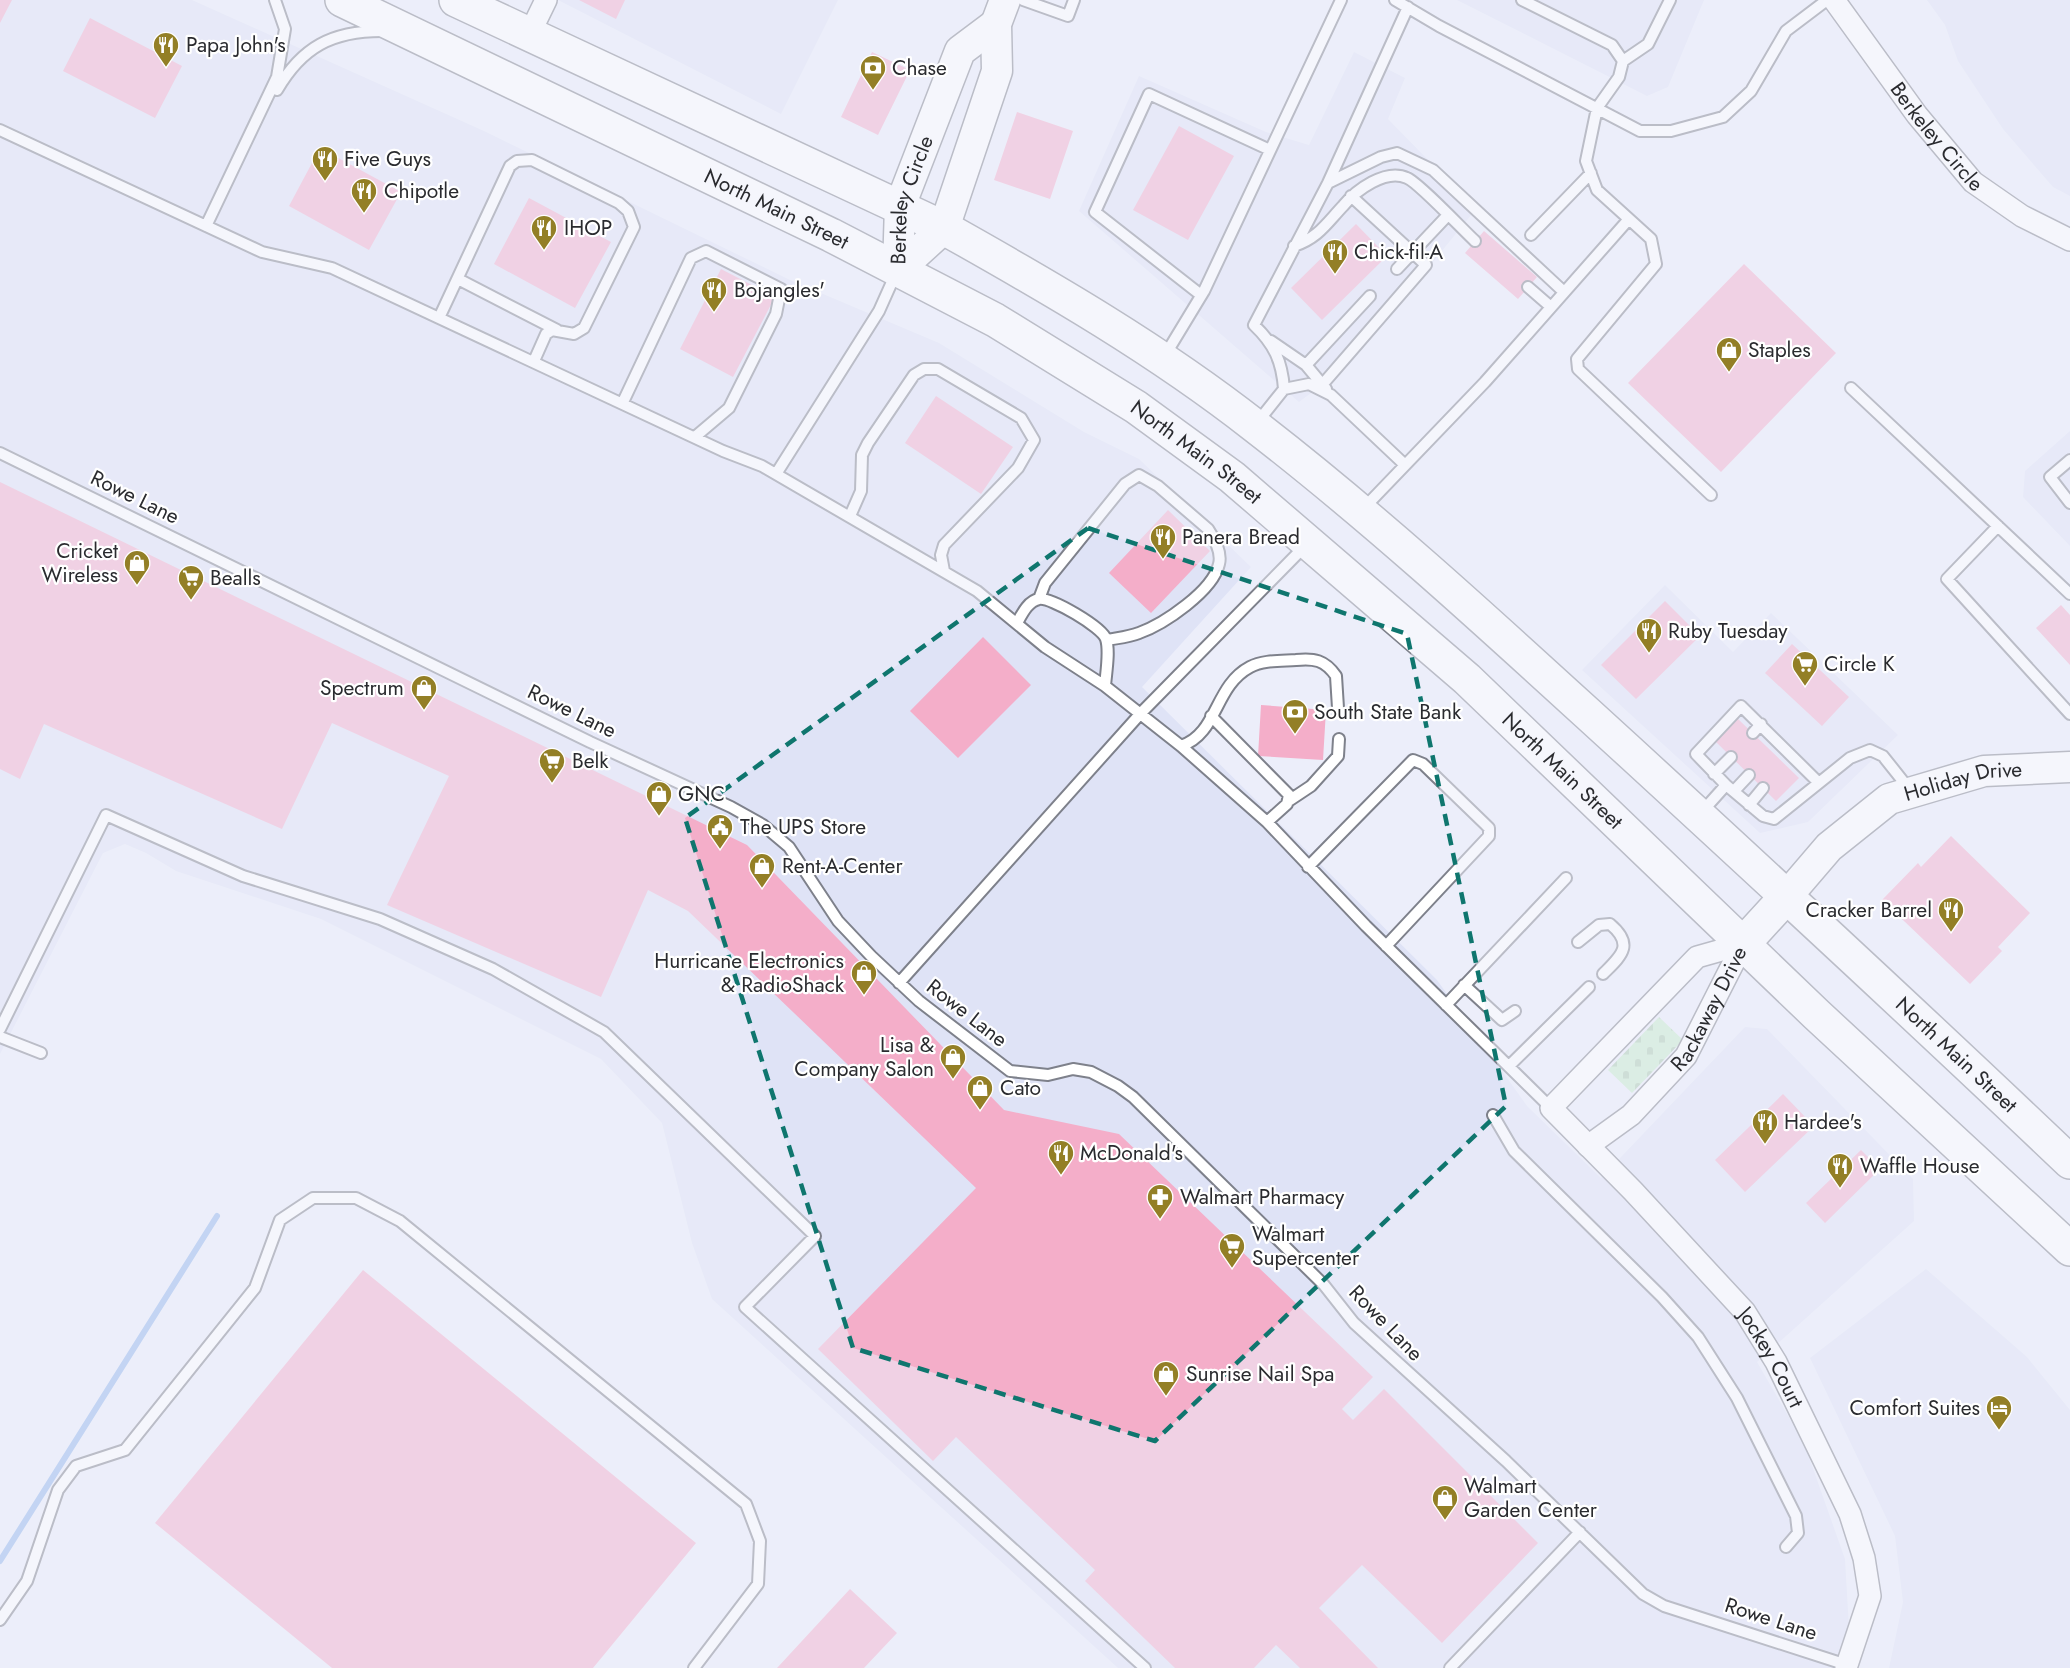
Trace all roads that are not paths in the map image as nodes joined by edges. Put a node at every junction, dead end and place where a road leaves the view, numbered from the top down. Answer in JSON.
{"nodes":[{"id":1,"x":275,"y":0,"type":"edge"},
{"id":2,"x":342,"y":0,"type":"edge"},
{"id":3,"x":456,"y":0,"type":"edge"},
{"id":4,"x":546,"y":0,"type":"edge"},
{"id":5,"x":1023,"y":0,"type":"edge"},
{"id":6,"x":1074,"y":0,"type":"edge"},
{"id":7,"x":1341,"y":0,"type":"edge"},
{"id":8,"x":1395,"y":0,"type":"edge"},
{"id":9,"x":1522,"y":0,"type":"edge"},
{"id":10,"x":1670,"y":0,"type":"edge"},
{"id":11,"x":1827,"y":0,"type":"edge"},
{"id":12,"x":1834,"y":0,"type":"edge"},
{"id":13,"x":1408,"y":8,"type":"junction"},
{"id":14,"x":1000,"y":12,"type":"edge"},
{"id":15,"x":407,"y":31,"type":"junction"},
{"id":16,"x":529,"y":35,"type":"junction"},
{"id":17,"x":1623,"y":61,"type":"junction"},
{"id":18,"x":1597,"y":108,"type":"junction"},
{"id":19,"x":0,"y":130,"type":"edge"},
{"id":20,"x":249,"y":137,"type":"junction"},
{"id":21,"x":1270,"y":150,"type":"junction"},
{"id":22,"x":1591,"y":173,"type":"junction"},
{"id":23,"x":1328,"y":183,"type":"junction"},
{"id":24,"x":1351,"y":196,"type":"junction"},
{"id":25,"x":900,"y":206,"type":"junction"},
{"id":26,"x":1447,"y":216,"type":"junction"},
{"id":27,"x":1629,"y":219,"type":"junction"},
{"id":28,"x":206,"y":226,"type":"junction"},
{"id":29,"x":944,"y":228,"type":"junction"},
{"id":30,"x":1531,"y":236,"type":"dead end"},
{"id":31,"x":2070,"y":240,"type":"edge"},
{"id":32,"x":1475,"y":241,"type":"dead end"},
{"id":33,"x":1294,"y":246,"type":"junction"},
{"id":34,"x":1412,"y":252,"type":"junction"},
{"id":35,"x":1396,"y":269,"type":"dead end"},
{"id":36,"x":898,"y":270,"type":"junction"},
{"id":37,"x":458,"y":279,"type":"junction"},
{"id":38,"x":1528,"y":287,"type":"dead end"},
{"id":39,"x":1564,"y":292,"type":"junction"},
{"id":40,"x":1201,"y":295,"type":"junction"},
{"id":41,"x":1370,"y":296,"type":"dead end"},
{"id":42,"x":1551,"y":307,"type":"junction"},
{"id":43,"x":439,"y":318,"type":"junction"},
{"id":44,"x":557,"y":330,"type":"junction"},
{"id":45,"x":1270,"y":341,"type":"junction"},
{"id":46,"x":1163,"y":359,"type":"junction"},
{"id":47,"x":534,"y":361,"type":"junction"},
{"id":48,"x":1306,"y":365,"type":"junction"},
{"id":49,"x":1322,"y":385,"type":"junction"},
{"id":50,"x":1851,"y":388,"type":"dead end"},
{"id":51,"x":1284,"y":389,"type":"junction"},
{"id":52,"x":1331,"y":395,"type":"junction"},
{"id":53,"x":623,"y":402,"type":"junction"},
{"id":54,"x":1255,"y":425,"type":"junction"},
{"id":55,"x":696,"y":436,"type":"junction"},
{"id":56,"x":0,"y":453,"type":"edge"},
{"id":57,"x":2070,"y":460,"type":"edge"},
{"id":58,"x":1404,"y":464,"type":"junction"},
{"id":59,"x":776,"y":474,"type":"junction"},
{"id":60,"x":1711,"y":495,"type":"dead end"},
{"id":61,"x":2070,"y":503,"type":"edge"},
{"id":62,"x":1359,"y":512,"type":"junction"},
{"id":63,"x":849,"y":516,"type":"junction"},
{"id":64,"x":1998,"y":526,"type":"junction"},
{"id":65,"x":1309,"y":543,"type":"junction"},
{"id":66,"x":944,"y":571,"type":"junction"},
{"id":67,"x":2070,"y":594,"type":"edge"},
{"id":68,"x":1039,"y":599,"type":"junction"},
{"id":69,"x":1017,"y":623,"type":"junction"},
{"id":70,"x":1107,"y":640,"type":"junction"},
{"id":71,"x":1105,"y":686,"type":"junction"},
{"id":72,"x":1338,"y":708,"type":"dead end"},
{"id":73,"x":1141,"y":713,"type":"junction"},
{"id":74,"x":2070,"y":714,"type":"edge"},
{"id":75,"x":1211,"y":716,"type":"junction"},
{"id":76,"x":1761,"y":724,"type":"junction"},
{"id":77,"x":1753,"y":733,"type":"dead end"},
{"id":78,"x":1339,"y":739,"type":"dead end"},
{"id":79,"x":1181,"y":746,"type":"junction"},
{"id":80,"x":1731,"y":757,"type":"dead end"},
{"id":81,"x":2070,"y":767,"type":"edge"},
{"id":82,"x":1714,"y":774,"type":"junction"},
{"id":83,"x":1749,"y":775,"type":"dead end"},
{"id":84,"x":1817,"y":781,"type":"junction"},
{"id":85,"x":1730,"y":788,"type":"junction"},
{"id":86,"x":1763,"y":788,"type":"dead end"},
{"id":87,"x":1910,"y":790,"type":"junction"},
{"id":88,"x":1290,"y":800,"type":"junction"},
{"id":89,"x":1749,"y":805,"type":"junction"},
{"id":90,"x":1698,"y":816,"type":"junction"},
{"id":91,"x":1267,"y":822,"type":"junction"},
{"id":92,"x":1308,"y":867,"type":"junction"},
{"id":93,"x":1566,"y":878,"type":"dead end"},
{"id":94,"x":1787,"y":896,"type":"junction"},
{"id":95,"x":1578,"y":942,"type":"dead end"},
{"id":96,"x":1743,"y":944,"type":"junction"},
{"id":97,"x":1386,"y":946,"type":"junction"},
{"id":98,"x":1603,"y":974,"type":"dead end"},
{"id":99,"x":899,"y":983,"type":"junction"},
{"id":100,"x":1464,"y":985,"type":"junction"},
{"id":101,"x":1589,"y":987,"type":"dead end"},
{"id":102,"x":1446,"y":1005,"type":"junction"},
{"id":103,"x":1515,"y":1011,"type":"dead end"},
{"id":104,"x":0,"y":1029,"type":"edge"},
{"id":105,"x":0,"y":1037,"type":"edge"},
{"id":106,"x":42,"y":1053,"type":"dead end"},
{"id":107,"x":1509,"y":1066,"type":"junction"},
{"id":108,"x":1551,"y":1108,"type":"junction"},
{"id":109,"x":1493,"y":1115,"type":"dead end"},
{"id":110,"x":1587,"y":1146,"type":"junction"},
{"id":111,"x":2070,"y":1162,"type":"edge"},
{"id":112,"x":2070,"y":1249,"type":"edge"},
{"id":113,"x":1580,"y":1532,"type":"junction"},
{"id":114,"x":1786,"y":1547,"type":"dead end"},
{"id":115,"x":0,"y":1620,"type":"edge"},
{"id":116,"x":1846,"y":1666,"type":"edge"},
{"id":117,"x":694,"y":1668,"type":"edge"},
{"id":118,"x":1145,"y":1668,"type":"edge"},
{"id":119,"x":1450,"y":1668,"type":"edge"}],
"edges":[{"from":1,"to":20,"type":"lane"},
{"from":2,"to":15,"type":"main road","name":"North Main Street"},
{"from":3,"to":16,"type":"main road","name":"North Main Street"},
{"from":4,"to":16,"type":"street"},
{"from":5,"to":6,"type":"lane"},
{"from":7,"to":21,"type":"lane"},
{"from":8,"to":13,"type":"lane"},
{"from":9,"to":17,"type":"lane"},
{"from":10,"to":17,"type":"lane"},
{"from":11,"to":18,"type":"lane"},
{"from":12,"to":31,"type":"street","name":"Berkeley Circle"},
{"from":13,"to":18,"type":"lane"},
{"from":13,"to":23,"type":"lane"},
{"from":14,"to":25,"type":"street","name":"Berkeley Circle"},
{"from":14,"to":29,"type":"street","name":"Berkeley Circle"},
{"from":15,"to":20,"type":"lane"},
{"from":15,"to":36,"type":"main road","name":"North Main Street"},
{"from":16,"to":25,"type":"main road","name":"North Main Street"},
{"from":17,"to":18,"type":"lane"},
{"from":18,"to":22,"type":"lane"},
{"from":19,"to":28,"type":"lane"},
{"from":20,"to":28,"type":"lane"},
{"from":21,"to":40,"type":"lane"},
{"from":21,"to":40,"type":"lane"},
{"from":22,"to":27,"type":"lane"},
{"from":22,"to":30,"type":"lane"},
{"from":23,"to":33,"type":"lane"},
{"from":23,"to":39,"type":"lane"},
{"from":24,"to":26,"type":"lane"},
{"from":24,"to":33,"type":"lane"},
{"from":24,"to":34,"type":"lane"},
{"from":25,"to":29,"type":"main road","name":"North Main Street"},
{"from":25,"to":36,"type":"street","name":"Berkeley Circle"},
{"from":26,"to":32,"type":"lane"},
{"from":26,"to":34,"type":"lane"},
{"from":27,"to":39,"type":"lane"},
{"from":27,"to":60,"type":"lane"},
{"from":28,"to":43,"type":"lane"},
{"from":29,"to":36,"type":"street","name":"Berkeley Circle"},
{"from":29,"to":46,"type":"main road","name":"North Main Street"},
{"from":33,"to":45,"type":"lane"},
{"from":34,"to":35,"type":"lane"},
{"from":34,"to":49,"type":"lane"},
{"from":36,"to":59,"type":"lane"},
{"from":36,"to":65,"type":"main road","name":"North Main Street"},
{"from":37,"to":43,"type":"lane"},
{"from":37,"to":44,"type":"lane"},
{"from":37,"to":44,"type":"lane"},
{"from":38,"to":42,"type":"lane"},
{"from":39,"to":42,"type":"lane"},
{"from":40,"to":46,"type":"lane"},
{"from":41,"to":48,"type":"lane"},
{"from":42,"to":58,"type":"lane"},
{"from":43,"to":47,"type":"lane"},
{"from":44,"to":47,"type":"lane"},
{"from":45,"to":48,"type":"lane"},
{"from":45,"to":51,"type":"lane"},
{"from":46,"to":54,"type":"main road","name":"North Main Street"},
{"from":47,"to":53,"type":"lane"},
{"from":48,"to":49,"type":"lane"},
{"from":49,"to":52,"type":"lane"},
{"from":50,"to":64,"type":"lane"},
{"from":51,"to":52,"type":"lane"},
{"from":51,"to":54,"type":"lane"},
{"from":52,"to":58,"type":"lane"},
{"from":53,"to":55,"type":"lane"},
{"from":53,"to":55,"type":"lane"},
{"from":54,"to":62,"type":"main road","name":"North Main Street"},
{"from":55,"to":59,"type":"lane"},
{"from":56,"to":99,"type":"lane","name":"Rowe Lane"},
{"from":57,"to":61,"type":"lane"},
{"from":58,"to":62,"type":"lane"},
{"from":59,"to":63,"type":"lane"},
{"from":62,"to":90,"type":"main road","name":"North Main Street"},
{"from":63,"to":66,"type":"lane"},
{"from":63,"to":66,"type":"lane"},
{"from":64,"to":67,"type":"lane"},
{"from":64,"to":74,"type":"lane"},
{"from":65,"to":73,"type":"lane"},
{"from":65,"to":96,"type":"main road","name":"North Main Street"},
{"from":66,"to":69,"type":"lane"},
{"from":68,"to":69,"type":"lane"},
{"from":68,"to":70,"type":"lane"},
{"from":68,"to":70,"type":"lane"},
{"from":69,"to":71,"type":"lane"},
{"from":70,"to":71,"type":"lane"},
{"from":71,"to":73,"type":"lane"},
{"from":72,"to":75,"type":"lane"},
{"from":73,"to":79,"type":"lane"},
{"from":73,"to":99,"type":"lane"},
{"from":75,"to":79,"type":"lane"},
{"from":75,"to":88,"type":"lane"},
{"from":76,"to":77,"type":"lane"},
{"from":76,"to":82,"type":"lane"},
{"from":76,"to":84,"type":"lane"},
{"from":78,"to":88,"type":"lane"},
{"from":79,"to":91,"type":"lane"},
{"from":80,"to":82,"type":"lane"},
{"from":81,"to":87,"type":"street","name":"Holiday Drive"},
{"from":82,"to":85,"type":"lane"},
{"from":83,"to":85,"type":"lane"},
{"from":84,"to":87,"type":"lane"},
{"from":84,"to":89,"type":"lane"},
{"from":85,"to":89,"type":"lane"},
{"from":85,"to":90,"type":"lane"},
{"from":86,"to":89,"type":"lane"},
{"from":87,"to":94,"type":"street","name":"Holiday Drive"},
{"from":88,"to":91,"type":"lane"},
{"from":90,"to":94,"type":"main road","name":"North Main Street"},
{"from":91,"to":92,"type":"lane"},
{"from":92,"to":97,"type":"lane"},
{"from":92,"to":97,"type":"lane"},
{"from":93,"to":100,"type":"lane"},
{"from":94,"to":96,"type":"main road"},
{"from":94,"to":111,"type":"main road","name":"North Main Street"},
{"from":95,"to":98,"type":"lane"},
{"from":96,"to":108,"type":"street","name":"Rackaway Drive"},
{"from":96,"to":110,"type":"street","name":"Rackaway Drive"},
{"from":96,"to":112,"type":"main road","name":"North Main Street"},
{"from":97,"to":102,"type":"lane"},
{"from":99,"to":113,"type":"lane","name":"Rowe Lane"},
{"from":100,"to":102,"type":"lane"},
{"from":100,"to":103,"type":"lane"},
{"from":101,"to":107,"type":"lane"},
{"from":102,"to":107,"type":"lane"},
{"from":104,"to":118,"type":"lane"},
{"from":105,"to":106,"type":"lane"},
{"from":107,"to":108,"type":"lane"},
{"from":108,"to":110,"type":"street","name":"Jockey Court"},
{"from":109,"to":114,"type":"lane"},
{"from":110,"to":116,"type":"street","name":"Jockey Court"},
{"from":113,"to":116,"type":"lane","name":"Rowe Lane"},
{"from":113,"to":119,"type":"lane"},
{"from":115,"to":117,"type":"lane"}]}
